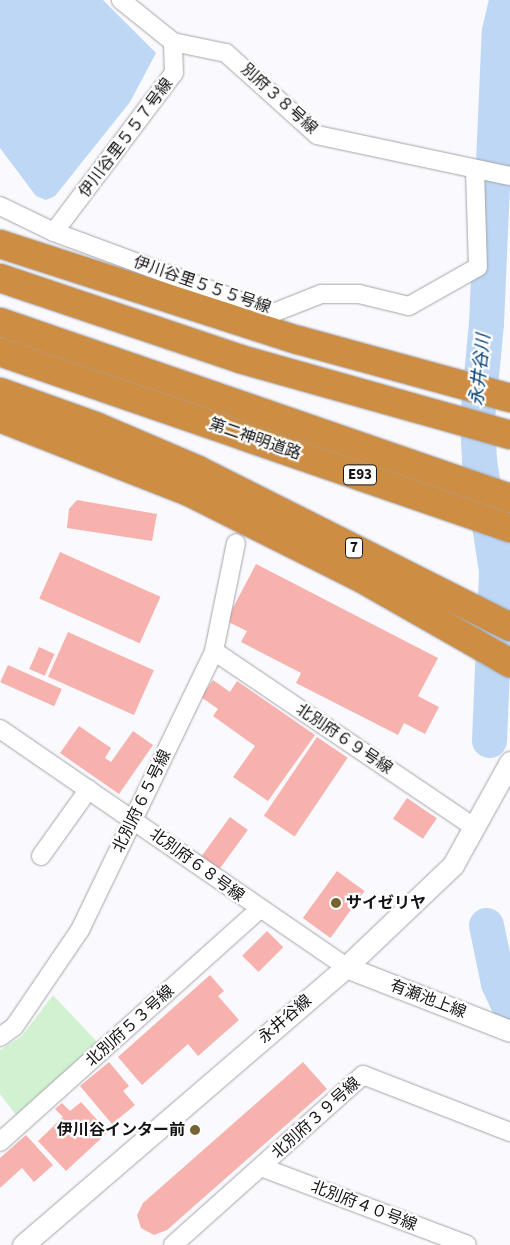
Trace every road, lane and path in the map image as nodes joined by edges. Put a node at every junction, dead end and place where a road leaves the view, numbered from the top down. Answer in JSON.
{"nodes":[{"id":1,"x":121,"y":0,"type":"edge"},
{"id":2,"x":173,"y":42,"type":"junction"},
{"id":3,"x":475,"y":171,"type":"junction"},
{"id":4,"x":508,"y":176,"type":"edge"},
{"id":5,"x":0,"y":206,"type":"edge"},
{"id":6,"x":54,"y":232,"type":"junction"},
{"id":7,"x":0,"y":244,"type":"edge"},
{"id":8,"x":0,"y":278,"type":"edge"},
{"id":9,"x":0,"y":322,"type":"edge"},
{"id":10,"x":0,"y":352,"type":"edge"},
{"id":11,"x":0,"y":392,"type":"edge"},
{"id":12,"x":502,"y":396,"type":"edge"},
{"id":13,"x":0,"y":418,"type":"edge"},
{"id":14,"x":510,"y":435,"type":"edge"},
{"id":15,"x":510,"y":498,"type":"edge"},
{"id":16,"x":510,"y":528,"type":"edge"},
{"id":17,"x":236,"y":543,"type":"dead end"},
{"id":18,"x":510,"y":627,"type":"edge"},
{"id":19,"x":214,"y":651,"type":"junction"},
{"id":20,"x":507,"y":661,"type":"edge"},
{"id":21,"x":0,"y":729,"type":"edge"},
{"id":22,"x":510,"y":762,"type":"edge"},
{"id":23,"x":89,"y":789,"type":"junction"},
{"id":24,"x":133,"y":820,"type":"junction"},
{"id":25,"x":474,"y":826,"type":"junction"},
{"id":26,"x":41,"y":856,"type":"dead end"},
{"id":27,"x":259,"y":910,"type":"junction"},
{"id":28,"x":346,"y":967,"type":"junction"},
{"id":29,"x":510,"y":1031,"type":"edge"},
{"id":30,"x":0,"y":1037,"type":"edge"},
{"id":31,"x":510,"y":1132,"type":"edge"},
{"id":32,"x":3,"y":1133,"type":"edge"},
{"id":33,"x":261,"y":1167,"type":"junction"},
{"id":34,"x":23,"y":1245,"type":"edge"},
{"id":35,"x":173,"y":1245,"type":"edge"},
{"id":36,"x":467,"y":1245,"type":"edge"}],
"edges":[{"from":1,"to":2,"type":"street"},
{"from":2,"to":3,"type":"street","name":"別府３８号線"},
{"from":2,"to":6,"type":"street","name":"伊川谷里５５７号線"},
{"from":3,"to":4,"type":"street"},
{"from":3,"to":6,"type":"street","name":"伊川谷里５５５号線"},
{"from":5,"to":6,"type":"street"},
{"from":7,"to":12,"type":"highway"},
{"from":8,"to":14,"type":"highway"},
{"from":9,"to":15,"type":"highway","name":"第二神明道路","number":"E93"},
{"from":10,"to":16,"type":"highway","name":"第二神明道路","number":"E93"},
{"from":11,"to":18,"type":"highway","number":"7"},
{"from":13,"to":20,"type":"highway"},
{"from":17,"to":19,"type":"street","name":"北別府６５号線"},
{"from":19,"to":24,"type":"street","name":"北別府６５号線"},
{"from":19,"to":25,"type":"street","name":"北別府６９号線"},
{"from":21,"to":23,"type":"street","name":"北別府６８号線"},
{"from":22,"to":25,"type":"street","name":"永井谷線"},
{"from":23,"to":24,"type":"street","name":"北別府６８号線"},
{"from":23,"to":26,"type":"street"},
{"from":24,"to":27,"type":"street","name":"北別府６８号線"},
{"from":24,"to":30,"type":"street","name":"北別府６５号線"},
{"from":25,"to":28,"type":"street","name":"永井谷線"},
{"from":27,"to":28,"type":"street","name":"北別府６８号線"},
{"from":27,"to":32,"type":"street","name":"北別府５３号線"},
{"from":28,"to":29,"type":"street","name":"有瀬池上線"},
{"from":28,"to":34,"type":"street","name":"永井谷線"},
{"from":31,"to":33,"type":"street","name":"北別府３９号線"},
{"from":33,"to":35,"type":"street","name":"北別府３９号線"},
{"from":33,"to":36,"type":"street","name":"北別府４０号線"}]}
